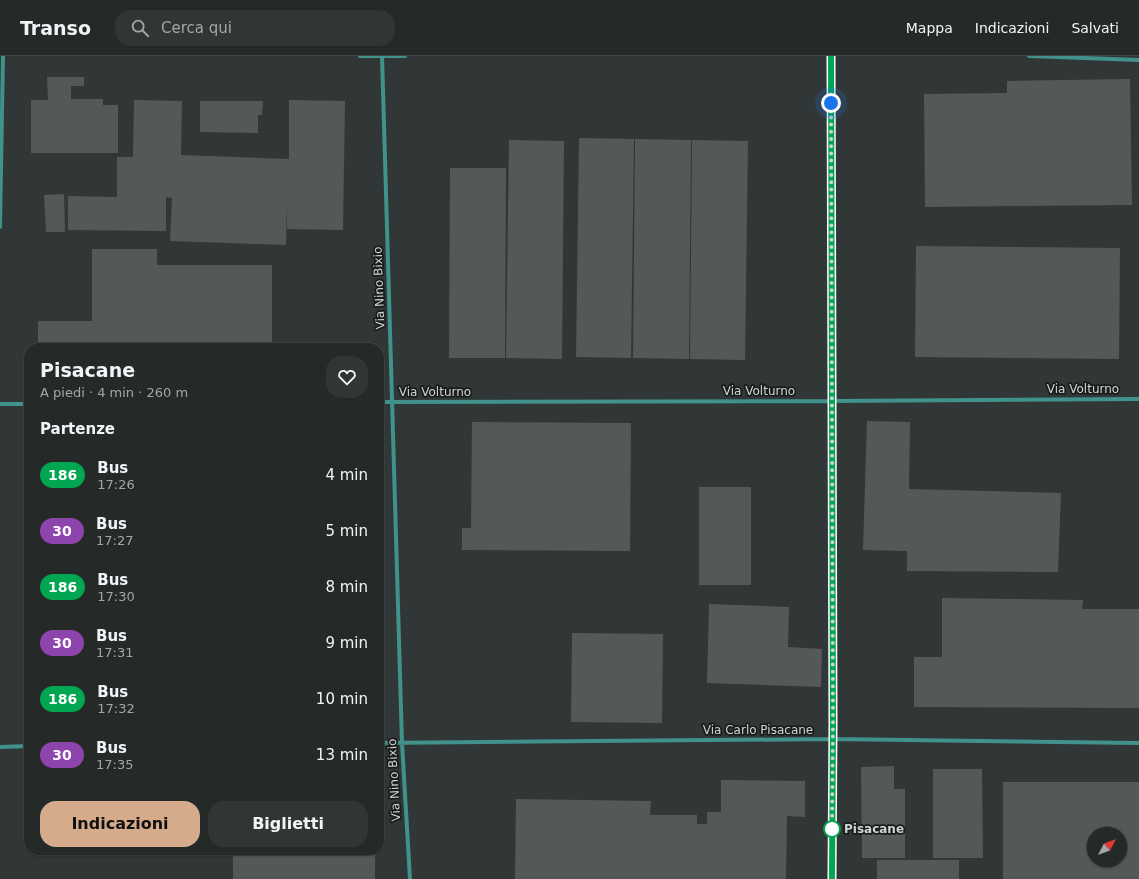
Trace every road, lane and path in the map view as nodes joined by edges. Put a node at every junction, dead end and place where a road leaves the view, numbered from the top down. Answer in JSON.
{"nodes":[{"id":1,"x":3,"y":56,"type":"edge"},
{"id":2,"x":360,"y":56,"type":"edge"},
{"id":3,"x":382,"y":56,"type":"edge"},
{"id":4,"x":404,"y":56,"type":"edge"},
{"id":5,"x":831,"y":56,"type":"edge"},
{"id":6,"x":1029,"y":56,"type":"edge"},
{"id":7,"x":1139,"y":60,"type":"edge"},
{"id":8,"x":0,"y":227,"type":"edge"},
{"id":9,"x":1139,"y":399,"type":"edge"},
{"id":10,"x":832,"y":401,"type":"junction"},
{"id":11,"x":384,"y":402,"type":"edge"},
{"id":12,"x":392,"y":402,"type":"junction"},
{"id":13,"x":0,"y":404,"type":"edge"},
{"id":14,"x":24,"y":404,"type":"edge"},
{"id":15,"x":833,"y":739,"type":"junction"},
{"id":16,"x":384,"y":743,"type":"edge"},
{"id":17,"x":402,"y":743,"type":"junction"},
{"id":18,"x":1139,"y":743,"type":"edge"},
{"id":19,"x":24,"y":746,"type":"edge"},
{"id":20,"x":0,"y":747,"type":"edge"},
{"id":21,"x":410,"y":879,"type":"edge"},
{"id":22,"x":832,"y":879,"type":"edge"}],
"edges":[{"from":1,"to":8,"type":"street"},
{"from":2,"to":3,"type":"street"},
{"from":3,"to":4,"type":"street"},
{"from":3,"to":12,"type":"street","name":"Via Nino Bixio"},
{"from":5,"to":10,"type":"street"},
{"from":6,"to":7,"type":"street"},
{"from":9,"to":10,"type":"street","name":"Via Volturno"},
{"from":10,"to":12,"type":"street","name":"Via Volturno"},
{"from":10,"to":15,"type":"street"},
{"from":11,"to":12,"type":"street","name":"Via Volturno"},
{"from":12,"to":17,"type":"street","name":"Via Nino Bixio"},
{"from":13,"to":14,"type":"street"},
{"from":15,"to":17,"type":"street","name":"Via Carlo Pisacane"},
{"from":15,"to":18,"type":"street","name":"Via Carlo Pisacane"},
{"from":15,"to":22,"type":"street"},
{"from":16,"to":17,"type":"street","name":"Via Carlo Pisacane"},
{"from":17,"to":21,"type":"street","name":"Via Nino Bixio"},
{"from":19,"to":20,"type":"street"}]}
